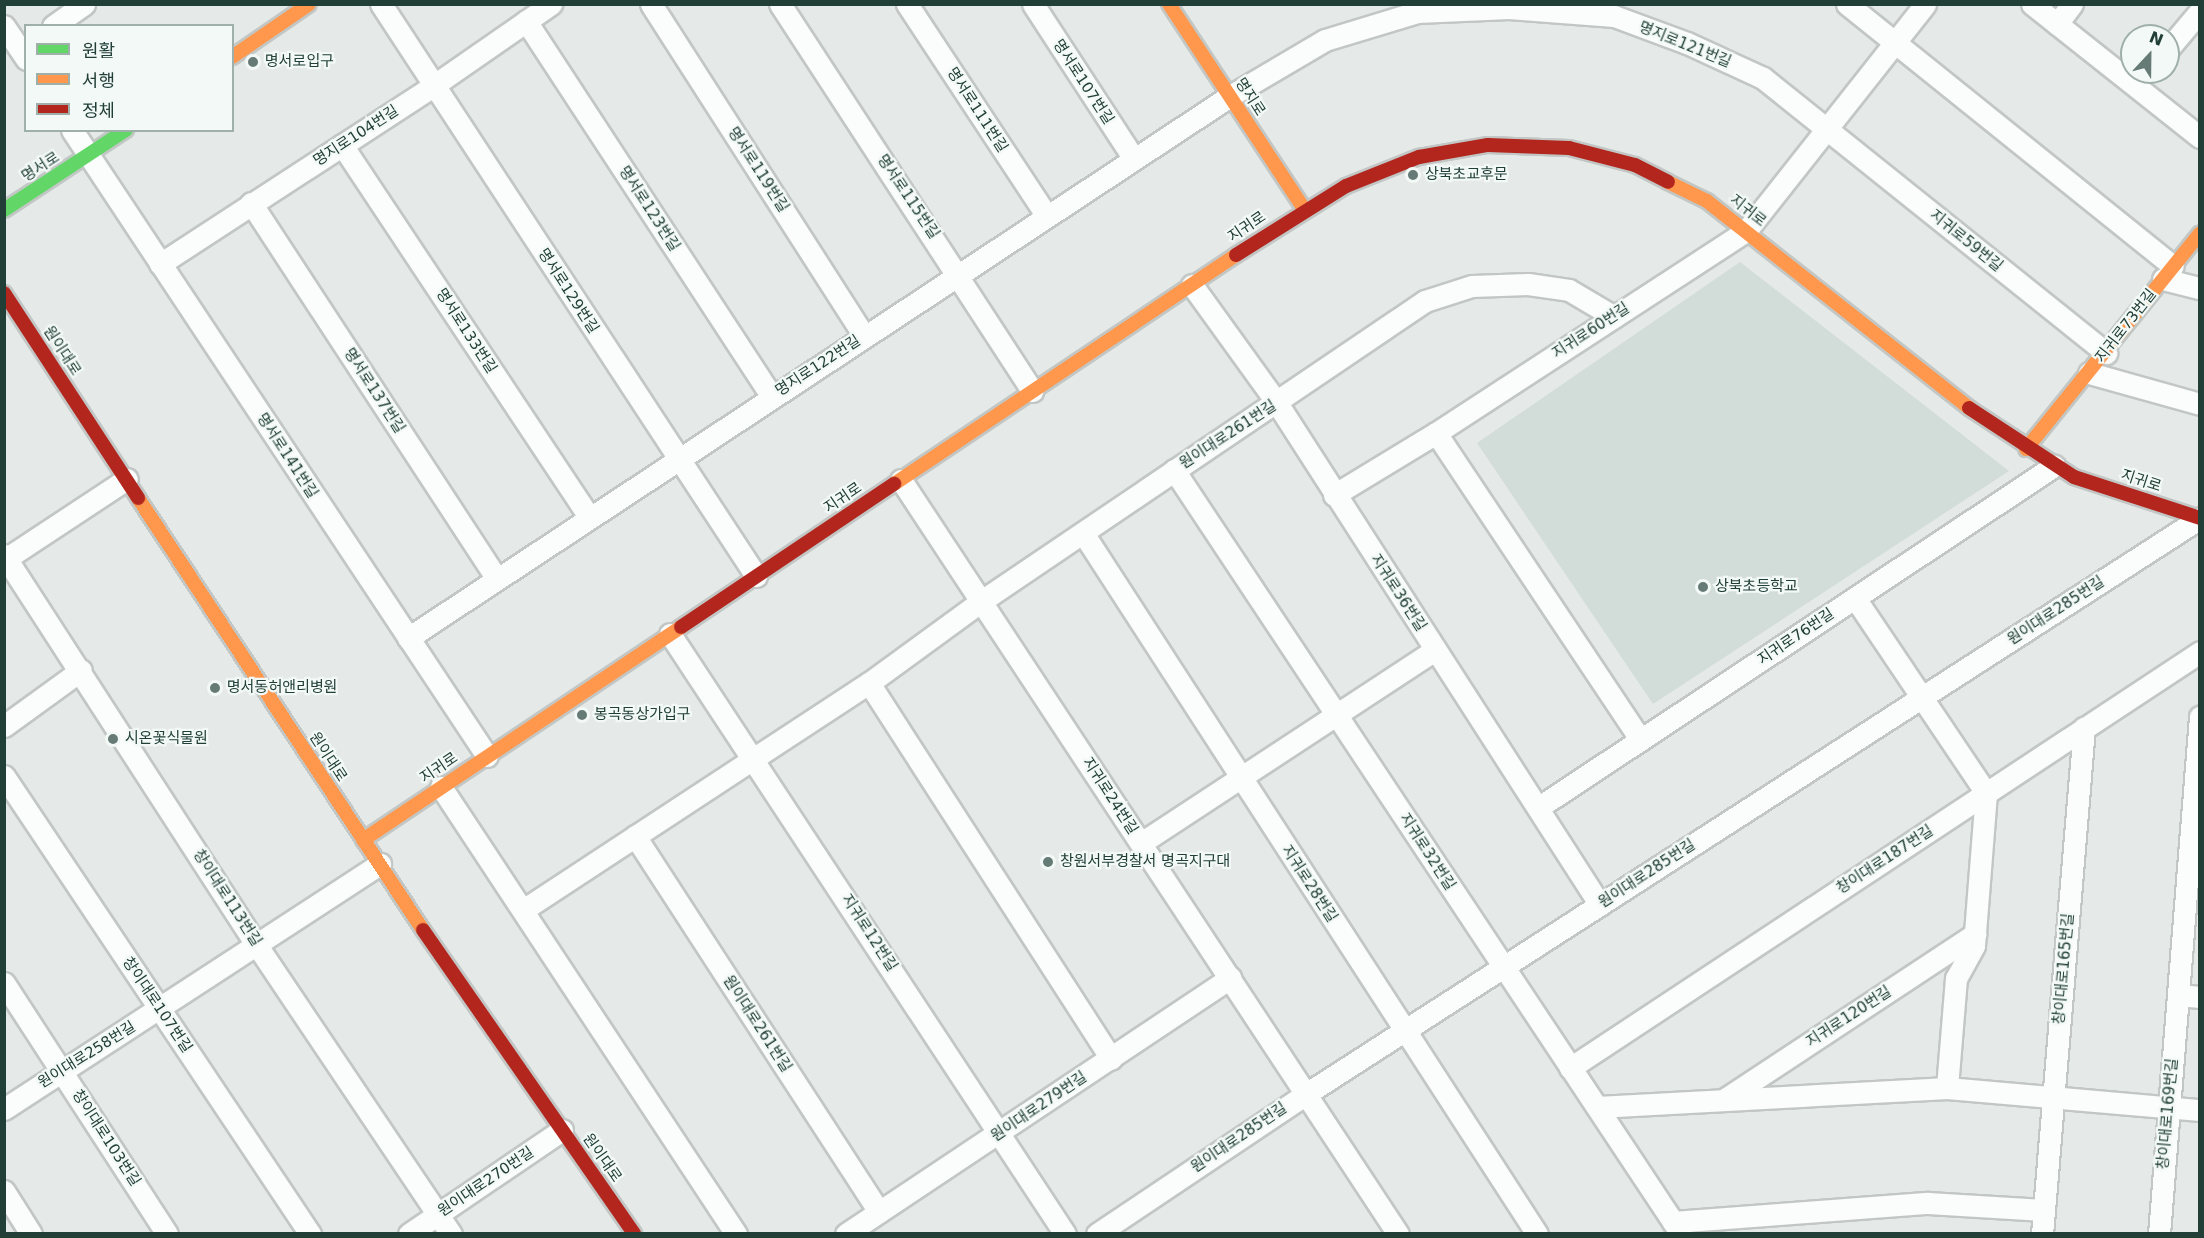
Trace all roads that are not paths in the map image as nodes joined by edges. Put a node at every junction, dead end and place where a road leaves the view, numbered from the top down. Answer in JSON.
{"nodes":[{"id":1,"x":84,"y":4,"type":"edge"},
{"id":2,"x":309,"y":4,"type":"edge"},
{"id":3,"x":381,"y":4,"type":"edge"},
{"id":4,"x":550,"y":4,"type":"edge"},
{"id":5,"x":651,"y":4,"type":"edge"},
{"id":6,"x":780,"y":4,"type":"edge"},
{"id":7,"x":908,"y":4,"type":"edge"},
{"id":8,"x":1033,"y":4,"type":"edge"},
{"id":9,"x":1169,"y":4,"type":"edge"},
{"id":10,"x":1847,"y":4,"type":"edge"},
{"id":11,"x":1925,"y":4,"type":"edge"},
{"id":12,"x":2032,"y":4,"type":"edge"},
{"id":13,"x":2072,"y":4,"type":"edge"},
{"id":14,"x":1414,"y":8,"type":"edge"},
{"id":15,"x":1615,"y":10,"type":"edge"},
{"id":16,"x":2199,"y":11,"type":"edge"},
{"id":17,"x":526,"y":21,"type":"junction"},
{"id":18,"x":56,"y":24,"type":"edge"},
{"id":19,"x":2057,"y":24,"type":"junction"},
{"id":20,"x":4,"y":26,"type":"edge"},
{"id":21,"x":2180,"y":34,"type":"edge"},
{"id":22,"x":1895,"y":42,"type":"junction"},
{"id":23,"x":23,"y":51,"type":"edge"},
{"id":24,"x":234,"y":56,"type":"edge"},
{"id":25,"x":2120,"y":65,"type":"edge"},
{"id":26,"x":2147,"y":84,"type":"edge"},
{"id":27,"x":433,"y":86,"type":"junction"},
{"id":28,"x":1230,"y":96,"type":"junction"},
{"id":29,"x":1826,"y":129,"type":"junction"},
{"id":30,"x":73,"y":132,"type":"edge"},
{"id":31,"x":123,"y":132,"type":"edge"},
{"id":32,"x":2199,"y":137,"type":"edge"},
{"id":33,"x":342,"y":145,"type":"junction"},
{"id":34,"x":88,"y":156,"type":"junction"},
{"id":35,"x":1134,"y":159,"type":"junction"},
{"id":36,"x":251,"y":203,"type":"junction"},
{"id":37,"x":1304,"y":209,"type":"junction"},
{"id":38,"x":4,"y":210,"type":"edge"},
{"id":39,"x":1047,"y":216,"type":"junction"},
{"id":40,"x":1746,"y":231,"type":"junction"},
{"id":41,"x":2199,"y":233,"type":"edge"},
{"id":42,"x":160,"y":264,"type":"junction"},
{"id":43,"x":2168,"y":272,"type":"junction"},
{"id":44,"x":959,"y":274,"type":"junction"},
{"id":45,"x":1192,"y":285,"type":"junction"},
{"id":46,"x":2199,"y":288,"type":"edge"},
{"id":47,"x":4,"y":293,"type":"edge"},
{"id":48,"x":1613,"y":316,"type":"junction"},
{"id":49,"x":864,"y":336,"type":"junction"},
{"id":50,"x":2106,"y":354,"type":"junction"},
{"id":51,"x":2089,"y":374,"type":"junction"},
{"id":52,"x":1032,"y":391,"type":"junction"},
{"id":53,"x":772,"y":397,"type":"junction"},
{"id":54,"x":1276,"y":404,"type":"junction"},
{"id":55,"x":2199,"y":404,"type":"edge"},
{"id":56,"x":1436,"y":433,"type":"junction"},
{"id":57,"x":2026,"y":449,"type":"junction"},
{"id":58,"x":680,"y":460,"type":"junction"},
{"id":59,"x":2054,"y":466,"type":"junction"},
{"id":60,"x":1174,"y":470,"type":"junction"},
{"id":61,"x":127,"y":479,"type":"junction"},
{"id":62,"x":901,"y":480,"type":"junction"},
{"id":63,"x":1334,"y":495,"type":"junction"},
{"id":64,"x":589,"y":518,"type":"junction"},
{"id":65,"x":2199,"y":518,"type":"edge"},
{"id":66,"x":1083,"y":533,"type":"junction"},
{"id":67,"x":5,"y":558,"type":"edge"},
{"id":68,"x":756,"y":576,"type":"junction"},
{"id":69,"x":497,"y":579,"type":"junction"},
{"id":70,"x":1855,"y":598,"type":"junction"},
{"id":71,"x":983,"y":600,"type":"junction"},
{"id":72,"x":670,"y":634,"type":"junction"},
{"id":73,"x":408,"y":638,"type":"junction"},
{"id":74,"x":1434,"y":650,"type":"junction"},
{"id":75,"x":2199,"y":652,"type":"edge"},
{"id":76,"x":81,"y":670,"type":"junction"},
{"id":77,"x":869,"y":683,"type":"junction"},
{"id":78,"x":1920,"y":698,"type":"junction"},
{"id":79,"x":1338,"y":716,"type":"junction"},
{"id":80,"x":2199,"y":717,"type":"edge"},
{"id":81,"x":4,"y":726,"type":"edge"},
{"id":82,"x":2084,"y":728,"type":"junction"},
{"id":83,"x":1641,"y":740,"type":"junction"},
{"id":84,"x":487,"y":756,"type":"junction"},
{"id":85,"x":755,"y":759,"type":"junction"},
{"id":86,"x":4,"y":776,"type":"edge"},
{"id":87,"x":1240,"y":779,"type":"junction"},
{"id":88,"x":441,"y":787,"type":"junction"},
{"id":89,"x":1986,"y":793,"type":"junction"},
{"id":90,"x":1539,"y":807,"type":"junction"},
{"id":91,"x":635,"y":837,"type":"junction"},
{"id":92,"x":363,"y":840,"type":"junction"},
{"id":93,"x":1141,"y":843,"type":"junction"},
{"id":94,"x":380,"y":864,"type":"junction"},
{"id":95,"x":1600,"y":905,"type":"junction"},
{"id":96,"x":523,"y":910,"type":"junction"},
{"id":97,"x":1975,"y":934,"type":"junction"},
{"id":98,"x":258,"y":947,"type":"junction"},
{"id":99,"x":1503,"y":967,"type":"junction"},
{"id":100,"x":1230,"y":978,"type":"junction"},
{"id":101,"x":4,"y":983,"type":"edge"},
{"id":102,"x":2178,"y":995,"type":"junction"},
{"id":103,"x":2199,"y":997,"type":"edge"},
{"id":104,"x":160,"y":1010,"type":"junction"},
{"id":105,"x":1405,"y":1030,"type":"junction"},
{"id":106,"x":1111,"y":1059,"type":"junction"},
{"id":107,"x":1570,"y":1068,"type":"junction"},
{"id":108,"x":62,"y":1070,"type":"junction"},
{"id":109,"x":1947,"y":1088,"type":"junction"},
{"id":110,"x":1306,"y":1094,"type":"junction"},
{"id":111,"x":2054,"y":1098,"type":"junction"},
{"id":112,"x":1723,"y":1100,"type":"junction"},
{"id":113,"x":1597,"y":1107,"type":"junction"},
{"id":114,"x":2168,"y":1107,"type":"junction"},
{"id":115,"x":4,"y":1109,"type":"edge"},
{"id":116,"x":2199,"y":1110,"type":"edge"},
{"id":117,"x":562,"y":1130,"type":"junction"},
{"id":118,"x":1000,"y":1133,"type":"junction"},
{"id":119,"x":4,"y":1191,"type":"edge"},
{"id":120,"x":2044,"y":1210,"type":"junction"},
{"id":121,"x":879,"y":1212,"type":"junction"},
{"id":122,"x":439,"y":1214,"type":"junction"},
{"id":123,"x":1677,"y":1228,"type":"edge"},
{"id":124,"x":32,"y":1233,"type":"edge"},
{"id":125,"x":167,"y":1233,"type":"edge"},
{"id":126,"x":309,"y":1233,"type":"edge"},
{"id":127,"x":409,"y":1233,"type":"edge"},
{"id":128,"x":451,"y":1233,"type":"edge"},
{"id":129,"x":634,"y":1233,"type":"edge"},
{"id":130,"x":736,"y":1233,"type":"edge"},
{"id":131,"x":846,"y":1233,"type":"edge"},
{"id":132,"x":1065,"y":1233,"type":"edge"},
{"id":133,"x":1097,"y":1233,"type":"edge"},
{"id":134,"x":1398,"y":1233,"type":"edge"},
{"id":135,"x":1537,"y":1233,"type":"edge"},
{"id":136,"x":2042,"y":1233,"type":"edge"},
{"id":137,"x":2159,"y":1233,"type":"edge"}],
"edges":[{"from":1,"to":18,"type":"street"},
{"from":2,"to":24,"type":"street"},
{"from":3,"to":27,"type":"street","name":"명서로129번길"},
{"from":4,"to":17,"type":"street","name":"명지로104번길"},
{"from":5,"to":49,"type":"street","name":"명서로119번길"},
{"from":6,"to":44,"type":"street","name":"명서로115번길"},
{"from":7,"to":39,"type":"street","name":"명서로111번길"},
{"from":8,"to":35,"type":"street","name":"명서로107번길"},
{"from":9,"to":28,"type":"street","name":"명지로"},
{"from":10,"to":22,"type":"street"},
{"from":11,"to":22,"type":"street"},
{"from":12,"to":19,"type":"street"},
{"from":13,"to":19,"type":"street"},
{"from":14,"to":15,"type":"street","name":"명지로121번길"},
{"from":14,"to":28,"type":"street","name":"명지로121번길"},
{"from":15,"to":29,"type":"street","name":"명지로121번길"},
{"from":16,"to":21,"type":"street"},
{"from":17,"to":27,"type":"street","name":"명지로104번길"},
{"from":17,"to":53,"type":"street","name":"명서로123번길"},
{"from":19,"to":25,"type":"street"},
{"from":20,"to":23,"type":"street"},
{"from":22,"to":29,"type":"street"},
{"from":22,"to":43,"type":"street"},
{"from":26,"to":32,"type":"street"},
{"from":27,"to":33,"type":"street","name":"명지로104번길"},
{"from":27,"to":58,"type":"street","name":"명서로129번길"},
{"from":28,"to":35,"type":"street","name":"명지로122번길"},
{"from":28,"to":37,"type":"street","name":"명지로"},
{"from":29,"to":40,"type":"street"},
{"from":29,"to":50,"type":"street","name":"지귀로59번길"},
{"from":30,"to":34,"type":"street","name":"명서로141번길"},
{"from":31,"to":34,"type":"street","name":"명서로"},
{"from":33,"to":36,"type":"street","name":"명지로104번길"},
{"from":33,"to":64,"type":"street","name":"명서로133번길"},
{"from":34,"to":38,"type":"street","name":"명서로"},
{"from":34,"to":42,"type":"street","name":"명서로141번길"},
{"from":35,"to":39,"type":"street","name":"명지로122번길"},
{"from":36,"to":42,"type":"street","name":"명지로104번길"},
{"from":36,"to":69,"type":"street","name":"명서로137번길"},
{"from":37,"to":40,"type":"street","name":"지귀로"},
{"from":37,"to":45,"type":"street","name":"지귀로"},
{"from":39,"to":44,"type":"street","name":"명지로122번길"},
{"from":40,"to":48,"type":"street","name":"지귀로60번길"},
{"from":40,"to":57,"type":"street","name":"지귀로"},
{"from":41,"to":43,"type":"street","name":"지귀로73번길"},
{"from":42,"to":73,"type":"street","name":"명서로141번길"},
{"from":43,"to":46,"type":"street","name":"지귀로73번길"},
{"from":43,"to":50,"type":"street","name":"지귀로73번길"},
{"from":44,"to":49,"type":"street","name":"명지로122번길"},
{"from":44,"to":52,"type":"street","name":"명서로115번길"},
{"from":45,"to":52,"type":"street","name":"지귀로"},
{"from":45,"to":54,"type":"street","name":"지귀로36번길"},
{"from":47,"to":61,"type":"street","name":"원이대로"},
{"from":48,"to":54,"type":"street","name":"원이대로261번길"},
{"from":48,"to":56,"type":"street","name":"지귀로60번길"},
{"from":49,"to":53,"type":"street","name":"명지로122번길"},
{"from":50,"to":51,"type":"street","name":"지귀로73번길"},
{"from":51,"to":55,"type":"street","name":"지귀로73번길"},
{"from":51,"to":57,"type":"street","name":"지귀로73번길"},
{"from":52,"to":62,"type":"street","name":"지귀로"},
{"from":53,"to":58,"type":"street","name":"명지로122번길"},
{"from":54,"to":60,"type":"street","name":"원이대로261번길"},
{"from":54,"to":63,"type":"street","name":"지귀로36번길"},
{"from":56,"to":63,"type":"street","name":"지귀로60번길"},
{"from":56,"to":83,"type":"street"},
{"from":57,"to":59,"type":"street","name":"지귀로"},
{"from":58,"to":64,"type":"street","name":"명지로122번길"},
{"from":58,"to":68,"type":"street","name":"명서로129번길"},
{"from":59,"to":65,"type":"street","name":"지귀로"},
{"from":59,"to":70,"type":"street","name":"지귀로76번길"},
{"from":60,"to":66,"type":"street","name":"원이대로261번길"},
{"from":60,"to":79,"type":"street","name":"지귀로32번길"},
{"from":61,"to":67,"type":"street"},
{"from":61,"to":92,"type":"street","name":"원이대로"},
{"from":62,"to":68,"type":"street","name":"지귀로"},
{"from":62,"to":71,"type":"street","name":"지귀로24번길"},
{"from":63,"to":74,"type":"street","name":"지귀로36번길"},
{"from":64,"to":69,"type":"street","name":"명지로122번길"},
{"from":65,"to":78,"type":"street","name":"원이대로285번길"},
{"from":66,"to":71,"type":"street","name":"원이대로261번길"},
{"from":66,"to":87,"type":"street","name":"지귀로28번길"},
{"from":67,"to":76,"type":"street","name":"창이대로113번길"},
{"from":68,"to":72,"type":"street","name":"지귀로"},
{"from":69,"to":73,"type":"street","name":"명지로122번길"},
{"from":70,"to":78,"type":"street"},
{"from":70,"to":83,"type":"street","name":"지귀로76번길"},
{"from":71,"to":77,"type":"street","name":"원이대로261번길"},
{"from":71,"to":93,"type":"street","name":"지귀로24번길"},
{"from":72,"to":84,"type":"street","name":"지귀로"},
{"from":72,"to":85,"type":"street","name":"지귀로12번길"},
{"from":73,"to":84,"type":"street","name":"명서로141번길"},
{"from":74,"to":79,"type":"street"},
{"from":74,"to":90,"type":"street","name":"지귀로36번길"},
{"from":75,"to":82,"type":"street","name":"창이대로187번길"},
{"from":76,"to":81,"type":"street"},
{"from":76,"to":98,"type":"street","name":"창이대로113번길"},
{"from":77,"to":85,"type":"street","name":"원이대로261번길"},
{"from":77,"to":106,"type":"street"},
{"from":78,"to":89,"type":"street"},
{"from":78,"to":95,"type":"street","name":"원이대로285번길"},
{"from":79,"to":87,"type":"street"},
{"from":79,"to":99,"type":"street","name":"지귀로32번길"},
{"from":80,"to":102,"type":"street","name":"창이대로169번길"},
{"from":82,"to":89,"type":"street","name":"창이대로187번길"},
{"from":82,"to":111,"type":"street","name":"창이대로165번길"},
{"from":83,"to":90,"type":"street","name":"지귀로76번길"},
{"from":84,"to":88,"type":"street","name":"지귀로"},
{"from":85,"to":91,"type":"street","name":"원이대로261번길"},
{"from":85,"to":118,"type":"street","name":"지귀로12번길"},
{"from":86,"to":104,"type":"street","name":"창이대로107번길"},
{"from":87,"to":93,"type":"street"},
{"from":87,"to":105,"type":"street","name":"지귀로28번길"},
{"from":88,"to":92,"type":"street","name":"지귀로"},
{"from":88,"to":96,"type":"street"},
{"from":89,"to":97,"type":"street"},
{"from":89,"to":107,"type":"street","name":"창이대로187번길"},
{"from":90,"to":95,"type":"street","name":"지귀로36번길"},
{"from":91,"to":96,"type":"street","name":"원이대로261번길"},
{"from":91,"to":121,"type":"street","name":"원이대로261번길"},
{"from":92,"to":94,"type":"street","name":"원이대로"},
{"from":93,"to":100,"type":"street","name":"지귀로24번길"},
{"from":94,"to":98,"type":"street","name":"원이대로258번길"},
{"from":94,"to":117,"type":"street","name":"원이대로"},
{"from":95,"to":99,"type":"street","name":"원이대로285번길"},
{"from":96,"to":130,"type":"street"},
{"from":97,"to":109,"type":"street"},
{"from":97,"to":112,"type":"street","name":"지귀로120번길"},
{"from":98,"to":104,"type":"street","name":"원이대로258번길"},
{"from":98,"to":122,"type":"street","name":"창이대로113번길"},
{"from":99,"to":105,"type":"street","name":"원이대로285번길"},
{"from":99,"to":107,"type":"street","name":"지귀로32번길"},
{"from":100,"to":106,"type":"street","name":"원이대로279번길"},
{"from":100,"to":110,"type":"street","name":"지귀로24번길"},
{"from":101,"to":108,"type":"street","name":"창이대로103번길"},
{"from":102,"to":103,"type":"street"},
{"from":102,"to":114,"type":"street","name":"창이대로169번길"},
{"from":104,"to":108,"type":"street","name":"원이대로258번길"},
{"from":104,"to":126,"type":"street","name":"창이대로107번길"},
{"from":105,"to":110,"type":"street","name":"원이대로285번길"},
{"from":105,"to":135,"type":"street","name":"지귀로28번길"},
{"from":106,"to":118,"type":"street","name":"원이대로279번길"},
{"from":107,"to":113,"type":"street","name":"지귀로32번길"},
{"from":108,"to":115,"type":"street","name":"원이대로258번길"},
{"from":108,"to":125,"type":"street","name":"창이대로103번길"},
{"from":109,"to":111,"type":"street"},
{"from":109,"to":112,"type":"street"},
{"from":110,"to":133,"type":"street","name":"원이대로285번길"},
{"from":110,"to":134,"type":"street","name":"지귀로24번길"},
{"from":111,"to":114,"type":"street"},
{"from":111,"to":120,"type":"street","name":"창이대로165번길"},
{"from":112,"to":113,"type":"street"},
{"from":113,"to":123,"type":"street","name":"지귀로32번길"},
{"from":114,"to":116,"type":"street"},
{"from":114,"to":137,"type":"street","name":"창이대로169번길"},
{"from":117,"to":122,"type":"street","name":"원이대로270번길"},
{"from":117,"to":129,"type":"street","name":"원이대로"},
{"from":118,"to":121,"type":"street","name":"원이대로279번길"},
{"from":118,"to":132,"type":"street","name":"지귀로12번길"},
{"from":119,"to":124,"type":"street"},
{"from":120,"to":123,"type":"street"},
{"from":120,"to":136,"type":"street","name":"창이대로165번길"},
{"from":121,"to":131,"type":"street","name":"원이대로279번길"},
{"from":122,"to":127,"type":"street","name":"원이대로270번길"},
{"from":122,"to":128,"type":"street","name":"창이대로113번길"}]}
